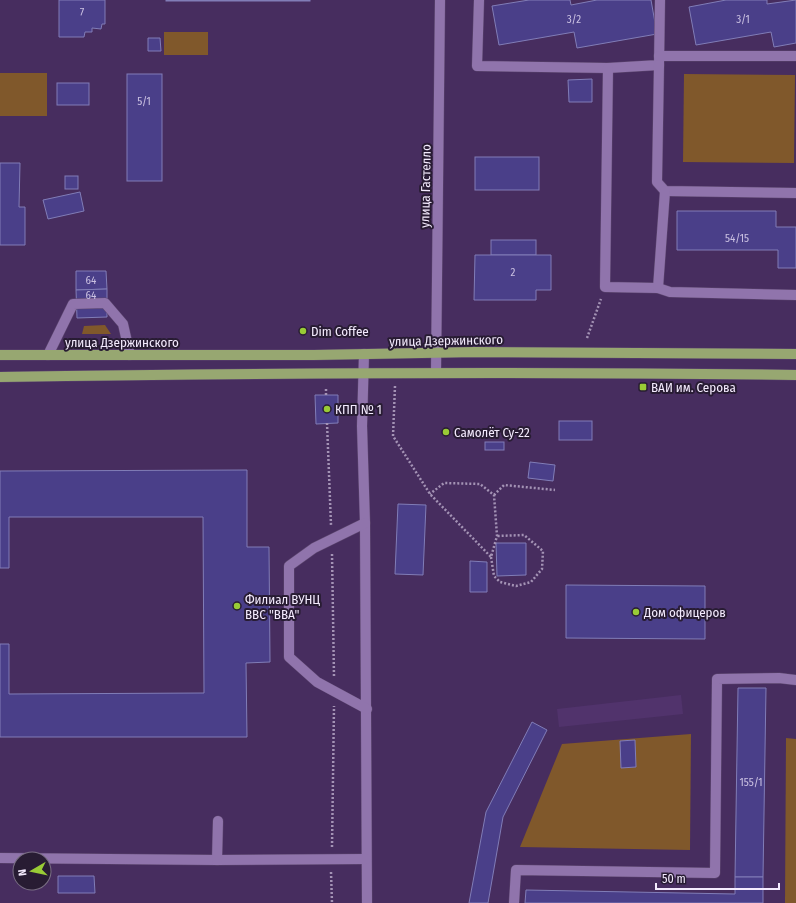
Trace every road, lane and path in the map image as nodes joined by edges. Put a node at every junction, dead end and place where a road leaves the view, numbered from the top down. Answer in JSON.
{"nodes":[{"id":1,"x":440,"y":0,"type":"edge"},
{"id":2,"x":479,"y":0,"type":"edge"},
{"id":3,"x":660,"y":0,"type":"edge"},
{"id":4,"x":796,"y":56,"type":"edge"},
{"id":5,"x":659,"y":60,"type":"junction"},
{"id":6,"x":608,"y":68,"type":"junction"},
{"id":7,"x":665,"y":191,"type":"junction"},
{"id":8,"x":796,"y":193,"type":"edge"},
{"id":9,"x":605,"y":287,"type":"junction"},
{"id":10,"x":658,"y":288,"type":"junction"},
{"id":11,"x":796,"y":295,"type":"edge"},
{"id":12,"x":587,"y":338,"type":"dead end"},
{"id":13,"x":436,"y":352,"type":"junction"},
{"id":14,"x":364,"y":354,"type":"junction"},
{"id":15,"x":796,"y":354,"type":"edge"},
{"id":16,"x":0,"y":355,"type":"edge"},
{"id":17,"x":48,"y":355,"type":"junction"},
{"id":18,"x":130,"y":355,"type":"junction"},
{"id":19,"x":364,"y":372,"type":"junction"},
{"id":20,"x":436,"y":372,"type":"junction"},
{"id":21,"x":796,"y":375,"type":"edge"},
{"id":22,"x":0,"y":377,"type":"edge"},
{"id":23,"x":395,"y":385,"type":"dead end"},
{"id":24,"x":326,"y":389,"type":"dead end"},
{"id":25,"x":326,"y":395,"type":"dead end"},
{"id":26,"x":327,"y":424,"type":"dead end"},
{"id":27,"x":555,"y":490,"type":"dead end"},
{"id":28,"x":430,"y":494,"type":"junction"},
{"id":29,"x":494,"y":495,"type":"junction"},
{"id":30,"x":365,"y":523,"type":"junction"},
{"id":31,"x":497,"y":536,"type":"junction"},
{"id":32,"x":332,"y":539,"type":"junction"},
{"id":33,"x":491,"y":557,"type":"junction"},
{"id":34,"x":796,"y":680,"type":"edge"},
{"id":35,"x":334,"y":692,"type":"junction"},
{"id":36,"x":366,"y":709,"type":"junction"},
{"id":37,"x":218,"y":821,"type":"dead end"},
{"id":38,"x":0,"y":858,"type":"edge"},
{"id":39,"x":366,"y":858,"type":"junction"},
{"id":40,"x":331,"y":859,"type":"junction"},
{"id":41,"x":217,"y":860,"type":"junction"},
{"id":42,"x":332,"y":903,"type":"edge"},
{"id":43,"x":366,"y":903,"type":"edge"},
{"id":44,"x":514,"y":903,"type":"edge"}],
"edges":[{"from":1,"to":13,"type":"street","name":"улица Гастелло"},
{"from":2,"to":6,"type":"street"},
{"from":3,"to":5,"type":"street"},
{"from":4,"to":5,"type":"street"},
{"from":5,"to":6,"type":"street"},
{"from":5,"to":7,"type":"street"},
{"from":6,"to":9,"type":"street"},
{"from":7,"to":8,"type":"street"},
{"from":7,"to":10,"type":"street"},
{"from":9,"to":10,"type":"street"},
{"from":9,"to":12,"type":"path"},
{"from":10,"to":11,"type":"street"},
{"from":13,"to":14,"type":"main road","name":"улица Дзержинского"},
{"from":13,"to":15,"type":"main road","name":"улица Дзержинского"},
{"from":13,"to":20,"type":"street","name":"улица Гастелло"},
{"from":14,"to":18,"type":"main road","name":"улица Дзержинского"},
{"from":14,"to":19,"type":"street"},
{"from":16,"to":17,"type":"main road","name":"улица Дзержинского"},
{"from":17,"to":18,"type":"main road","name":"улица Дзержинского"},
{"from":17,"to":18,"type":"street"},
{"from":19,"to":20,"type":"main road"},
{"from":19,"to":22,"type":"main road"},
{"from":19,"to":30,"type":"street"},
{"from":20,"to":21,"type":"main road"},
{"from":23,"to":28,"type":"path"},
{"from":24,"to":25,"type":"path"},
{"from":26,"to":32,"type":"path"},
{"from":27,"to":29,"type":"path"},
{"from":28,"to":29,"type":"path"},
{"from":28,"to":33,"type":"path"},
{"from":29,"to":31,"type":"path"},
{"from":30,"to":32,"type":"street"},
{"from":30,"to":36,"type":"street"},
{"from":31,"to":33,"type":"path"},
{"from":31,"to":33,"type":"path"},
{"from":32,"to":35,"type":"path"},
{"from":32,"to":35,"type":"street"},
{"from":34,"to":44,"type":"street"},
{"from":35,"to":36,"type":"street"},
{"from":35,"to":40,"type":"path"},
{"from":36,"to":39,"type":"street"},
{"from":37,"to":41,"type":"street"},
{"from":38,"to":41,"type":"street"},
{"from":39,"to":40,"type":"street"},
{"from":39,"to":43,"type":"street"},
{"from":40,"to":41,"type":"street"},
{"from":40,"to":42,"type":"path"}]}
